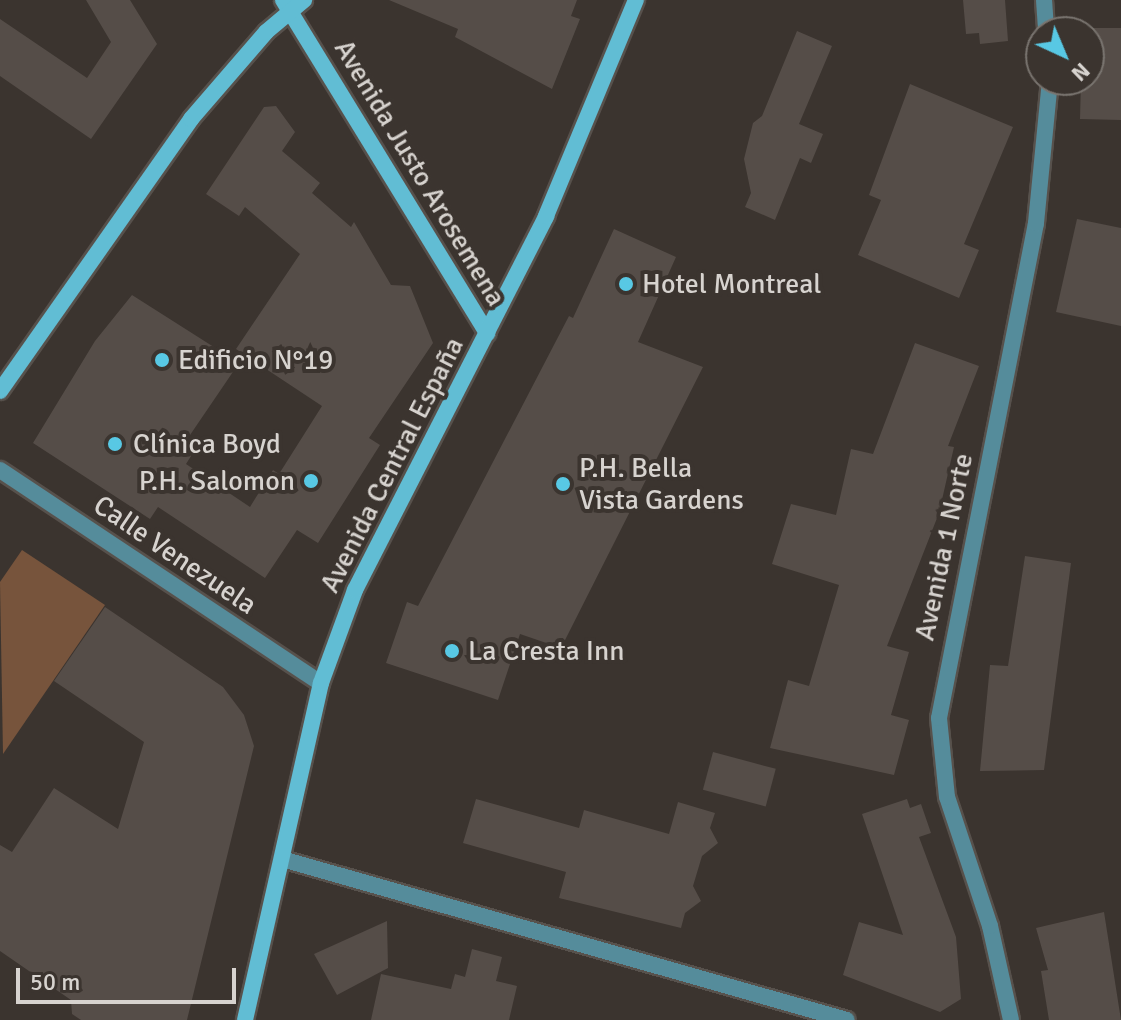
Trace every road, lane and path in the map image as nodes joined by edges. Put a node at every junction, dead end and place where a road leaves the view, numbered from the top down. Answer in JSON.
{"nodes":[{"id":1,"x":304,"y":0,"type":"edge"},
{"id":2,"x":636,"y":0,"type":"edge"},
{"id":3,"x":286,"y":5,"type":"edge"},
{"id":4,"x":1048,"y":96,"type":"edge"},
{"id":5,"x":487,"y":333,"type":"junction"},
{"id":6,"x":0,"y":391,"type":"edge"},
{"id":7,"x":0,"y":470,"type":"edge"},
{"id":8,"x":321,"y":683,"type":"junction"},
{"id":9,"x":282,"y":859,"type":"junction"},
{"id":10,"x":245,"y":1020,"type":"edge"},
{"id":11,"x":847,"y":1020,"type":"edge"},
{"id":12,"x":1011,"y":1020,"type":"edge"}],
"edges":[{"from":1,"to":3,"type":"main road"},
{"from":2,"to":5,"type":"main road","name":"Avenida Central España"},
{"from":3,"to":5,"type":"main road","name":"Avenida Justo Arosemena"},
{"from":3,"to":6,"type":"main road"},
{"from":4,"to":12,"type":"street","name":"Avenida 1 Norte"},
{"from":5,"to":8,"type":"main road","name":"Avenida Central España"},
{"from":7,"to":8,"type":"street","name":"Calle Venezuela"},
{"from":8,"to":9,"type":"main road","name":"Avenida Central España"},
{"from":9,"to":10,"type":"main road","name":"Avenida Central España"},
{"from":9,"to":11,"type":"street"}]}
